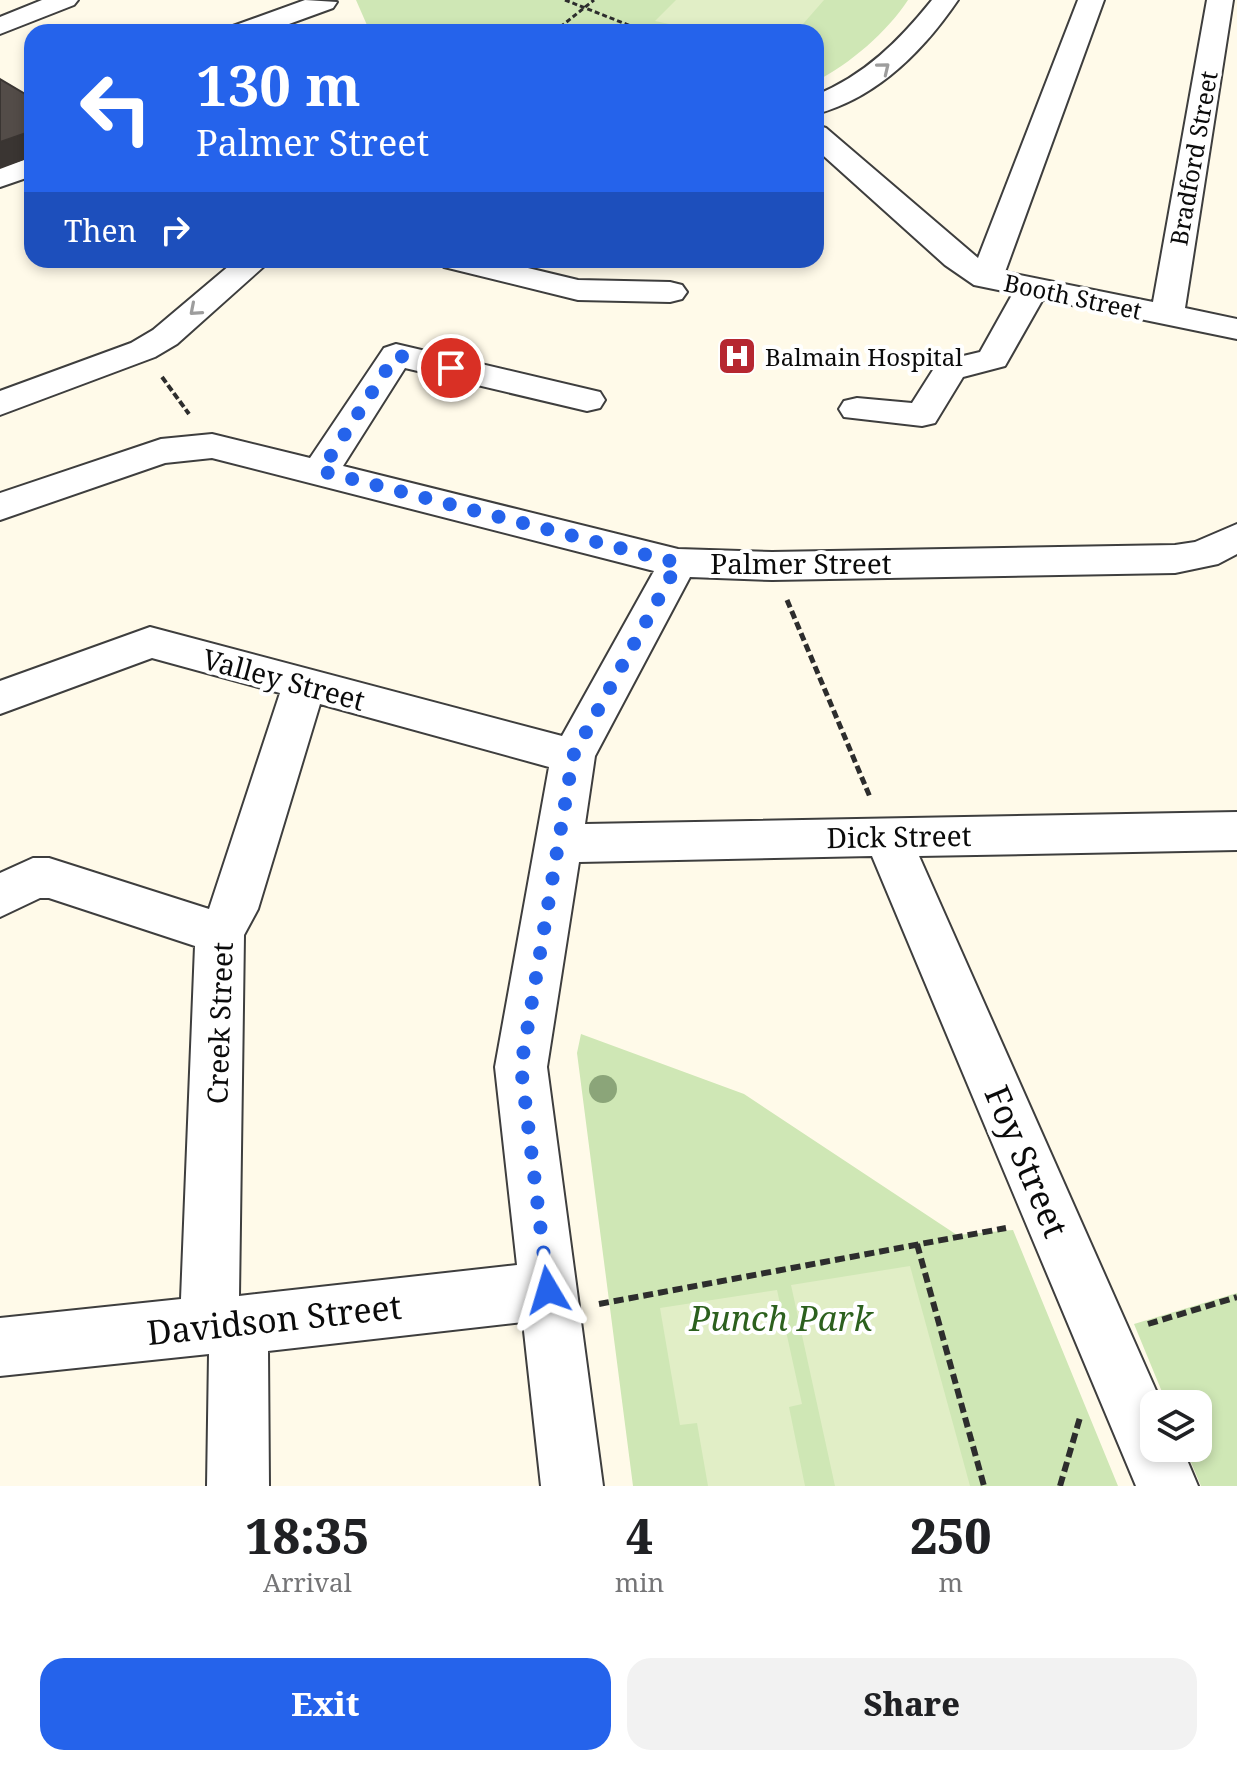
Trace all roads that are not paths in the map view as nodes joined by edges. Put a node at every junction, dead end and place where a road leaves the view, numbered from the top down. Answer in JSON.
{"nodes":[{"id":1,"x":65,"y":0,"type":"edge"},
{"id":2,"x":945,"y":0,"type":"edge"},
{"id":3,"x":1091,"y":0,"type":"edge"},
{"id":4,"x":1220,"y":0,"type":"edge"},
{"id":5,"x":326,"y":10,"type":"edge"},
{"id":6,"x":273,"y":24,"type":"edge"},
{"id":7,"x":0,"y":26,"type":"edge"},
{"id":8,"x":824,"y":101,"type":"edge"},
{"id":9,"x":824,"y":141,"type":"edge"},
{"id":10,"x":24,"y":169,"type":"edge"},
{"id":11,"x":0,"y":178,"type":"edge"},
{"id":12,"x":246,"y":268,"type":"edge"},
{"id":13,"x":488,"y":268,"type":"edge"},
{"id":14,"x":986,"y":278,"type":"junction"},
{"id":15,"x":1033,"y":287,"type":"junction"},
{"id":16,"x":670,"y":292,"type":"dead end"},
{"id":17,"x":1167,"y":316,"type":"junction"},
{"id":18,"x":1237,"y":329,"type":"edge"},
{"id":19,"x":587,"y":400,"type":"dead end"},
{"id":20,"x":0,"y":404,"type":"edge"},
{"id":21,"x":857,"y":409,"type":"dead end"},
{"id":22,"x":321,"y":471,"type":"junction"},
{"id":23,"x":0,"y":507,"type":"edge"},
{"id":24,"x":1237,"y":537,"type":"edge"},
{"id":25,"x":678,"y":563,"type":"junction"},
{"id":26,"x":304,"y":686,"type":"junction"},
{"id":27,"x":0,"y":698,"type":"edge"},
{"id":28,"x":573,"y":756,"type":"junction"},
{"id":29,"x":1237,"y":831,"type":"edge"},
{"id":30,"x":887,"y":836,"type":"junction"},
{"id":31,"x":561,"y":843,"type":"junction"},
{"id":32,"x":0,"y":897,"type":"edge"},
{"id":33,"x":220,"y":933,"type":"junction"},
{"id":34,"x":549,"y":1301,"type":"junction"},
{"id":35,"x":224,"y":1325,"type":"junction"},
{"id":36,"x":0,"y":1347,"type":"edge"},
{"id":37,"x":238,"y":1486,"type":"edge"},
{"id":38,"x":572,"y":1486,"type":"edge"},
{"id":39,"x":1167,"y":1486,"type":"edge"}],
"edges":[{"from":1,"to":7,"type":"street"},
{"from":8,"to":2,"type":"street","one_way":true},
{"from":3,"to":14,"type":"street"},
{"from":4,"to":17,"type":"street","name":"Bradford Street"},
{"from":5,"to":6,"type":"street"},
{"from":9,"to":14,"type":"street","name":"Booth Street"},
{"from":10,"to":11,"type":"street"},
{"from":12,"to":20,"type":"street","one_way":true},
{"from":13,"to":16,"type":"street"},
{"from":14,"to":15,"type":"street","name":"Booth Street"},
{"from":15,"to":17,"type":"street","name":"Booth Street"},
{"from":15,"to":21,"type":"street"},
{"from":17,"to":18,"type":"street","name":"Booth Street"},
{"from":19,"to":22,"type":"street"},
{"from":22,"to":23,"type":"street","name":"Palmer Street"},
{"from":22,"to":25,"type":"street","name":"Palmer Street"},
{"from":24,"to":25,"type":"street","name":"Palmer Street"},
{"from":25,"to":28,"type":"street"},
{"from":26,"to":27,"type":"street","name":"Valley Street"},
{"from":26,"to":28,"type":"street","name":"Valley Street"},
{"from":26,"to":33,"type":"street","name":"Creek Street"},
{"from":28,"to":31,"type":"street"},
{"from":29,"to":30,"type":"street","name":"Dick Street"},
{"from":30,"to":31,"type":"street","name":"Dick Street"},
{"from":30,"to":39,"type":"street","name":"Foy Street"},
{"from":31,"to":34,"type":"street"},
{"from":32,"to":33,"type":"street"},
{"from":33,"to":35,"type":"street","name":"Creek Street"},
{"from":34,"to":35,"type":"street","name":"Davidson Street"},
{"from":34,"to":38,"type":"street"},
{"from":35,"to":36,"type":"street","name":"Davidson Street"},
{"from":35,"to":37,"type":"street","name":"Creek Street"}]}
